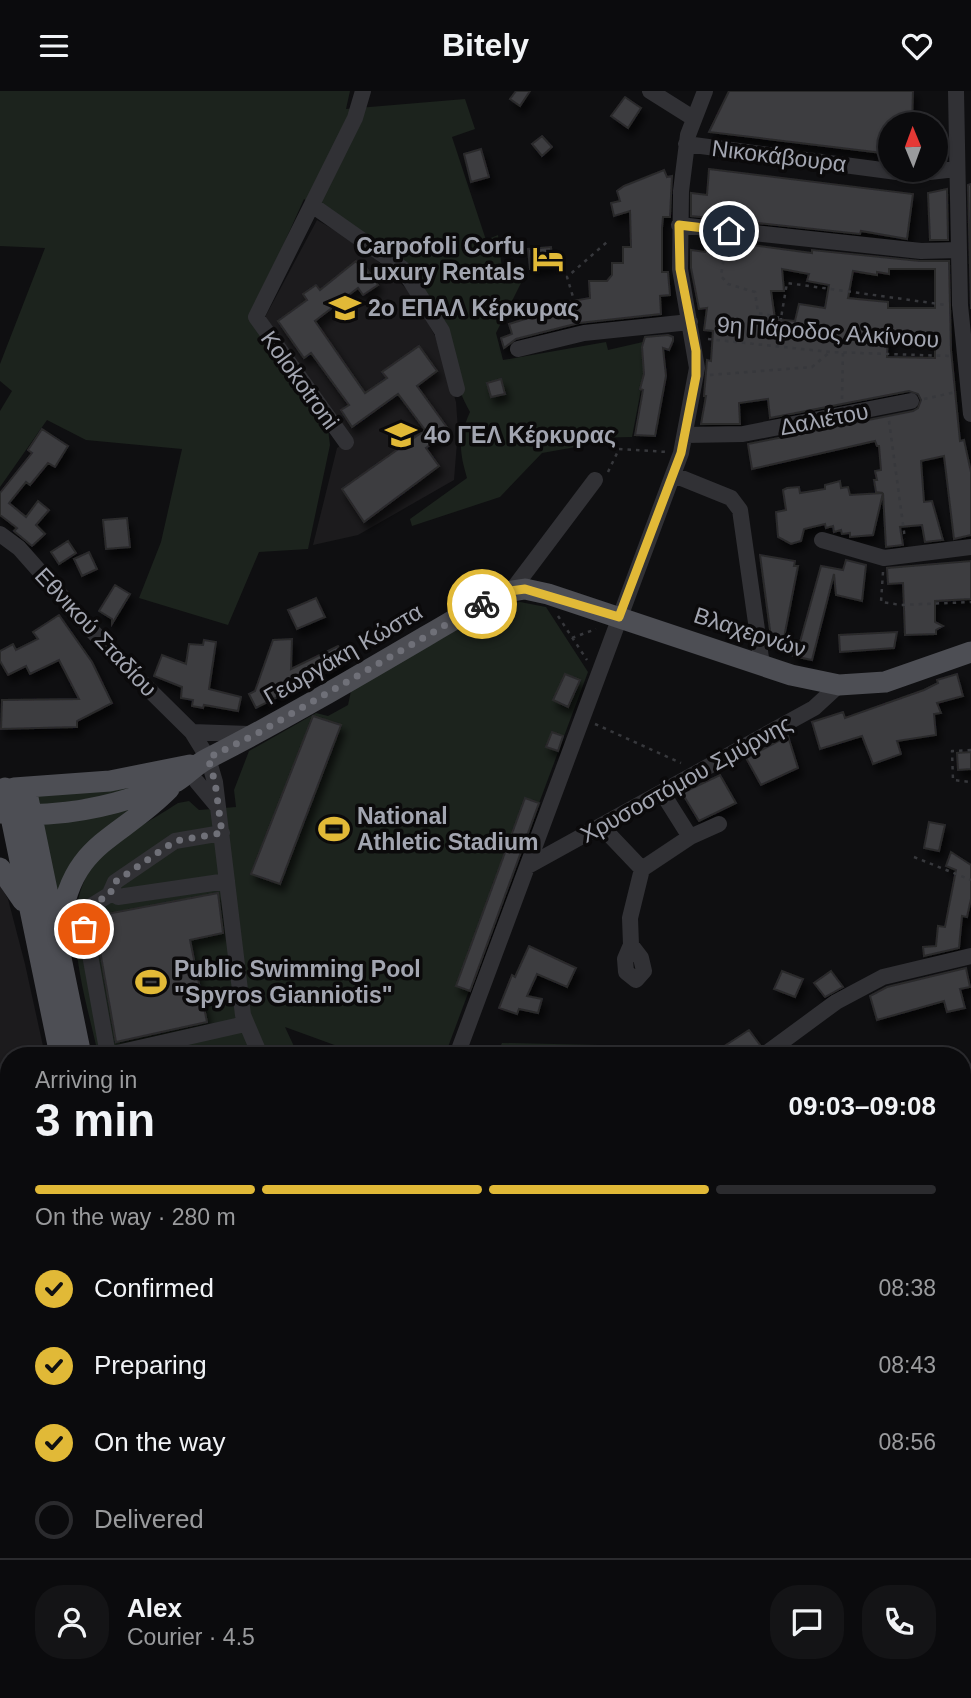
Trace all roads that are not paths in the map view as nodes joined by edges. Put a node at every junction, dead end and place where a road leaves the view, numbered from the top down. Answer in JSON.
{"nodes":[{"id":1,"x":363,"y":91,"type":"edge"},
{"id":2,"x":650,"y":91,"type":"edge"},
{"id":3,"x":705,"y":91,"type":"edge"},
{"id":4,"x":956,"y":91,"type":"edge"},
{"id":5,"x":693,"y":118,"type":"junction"},
{"id":6,"x":686,"y":144,"type":"junction"},
{"id":7,"x":956,"y":169,"type":"junction"},
{"id":8,"x":312,"y":205,"type":"junction"},
{"id":9,"x":679,"y":225,"type":"junction"},
{"id":10,"x":958,"y":250,"type":"junction"},
{"id":11,"x":692,"y":330,"type":"junction"},
{"id":12,"x":518,"y":349,"type":"dead end"},
{"id":13,"x":457,"y":389,"type":"dead end"},
{"id":14,"x":911,"y":401,"type":"road end"},
{"id":15,"x":971,"y":414,"type":"edge"},
{"id":16,"x":685,"y":435,"type":"junction"},
{"id":17,"x":346,"y":442,"type":"dead end"},
{"id":18,"x":674,"y":475,"type":"junction"},
{"id":19,"x":595,"y":480,"type":"road end"},
{"id":20,"x":0,"y":534,"type":"edge"},
{"id":21,"x":822,"y":540,"type":"dead end"},
{"id":22,"x":971,"y":547,"type":"edge"},
{"id":23,"x":513,"y":589,"type":"junction"},
{"id":24,"x":619,"y":617,"type":"junction"},
{"id":25,"x":971,"y":652,"type":"edge"},
{"id":26,"x":762,"y":665,"type":"junction"},
{"id":27,"x":839,"y":685,"type":"junction"},
{"id":28,"x":192,"y":732,"type":"junction"},
{"id":29,"x":258,"y":733,"type":"junction"},
{"id":30,"x":195,"y":771,"type":"junction"},
{"id":31,"x":10,"y":788,"type":"edge"},
{"id":32,"x":663,"y":794,"type":"junction"},
{"id":33,"x":218,"y":808,"type":"junction"},
{"id":34,"x":14,"y":814,"type":"edge"},
{"id":35,"x":719,"y":824,"type":"dead end"},
{"id":36,"x":602,"y":827,"type":"junction"},
{"id":37,"x":222,"y":833,"type":"junction"},
{"id":38,"x":690,"y":837,"type":"junction"},
{"id":39,"x":528,"y":866,"type":"junction"},
{"id":40,"x":0,"y":868,"type":"edge"},
{"id":41,"x":642,"y":869,"type":"junction"},
{"id":42,"x":227,"y":881,"type":"junction"},
{"id":43,"x":111,"y":893,"type":"junction"},
{"id":44,"x":32,"y":918,"type":"junction"},
{"id":45,"x":631,"y":945,"type":"dead end"},
{"id":46,"x":59,"y":948,"type":"junction"},
{"id":47,"x":971,"y":956,"type":"edge"},
{"id":48,"x":245,"y":1024,"type":"junction"},
{"id":49,"x":58,"y":1047,"type":"edge"},
{"id":50,"x":79,"y":1047,"type":"edge"},
{"id":51,"x":106,"y":1047,"type":"edge"},
{"id":52,"x":163,"y":1047,"type":"edge"},
{"id":53,"x":256,"y":1047,"type":"edge"},
{"id":54,"x":460,"y":1047,"type":"edge"},
{"id":55,"x":775,"y":1047,"type":"edge"}],
"edges":[{"from":1,"to":8,"type":"street","name":"Kolokotroni"},
{"from":2,"to":5,"type":"street"},
{"from":3,"to":5,"type":"street"},
{"from":4,"to":7,"type":"street"},
{"from":5,"to":6,"type":"street"},
{"from":6,"to":7,"type":"street","name":"Νικοκάβουρα"},
{"from":6,"to":9,"type":"street"},
{"from":7,"to":10,"type":"street"},
{"from":8,"to":13,"type":"street"},
{"from":8,"to":17,"type":"street","name":"Kolokotroni"},
{"from":9,"to":10,"type":"street"},
{"from":9,"to":11,"type":"street"},
{"from":10,"to":15,"type":"street"},
{"from":11,"to":12,"type":"street"},
{"from":11,"to":16,"type":"street"},
{"from":14,"to":16,"type":"street","name":"Δαλιέτου"},
{"from":16,"to":18,"type":"street"},
{"from":18,"to":24,"type":"street"},
{"from":18,"to":26,"type":"street"},
{"from":19,"to":23,"type":"street"},
{"from":20,"to":28,"type":"street","name":"Εθνικού Σταδίου"},
{"from":21,"to":22,"type":"street"},
{"from":23,"to":24,"type":"main road","name":"Βλαχερνών"},
{"from":23,"to":29,"type":"main road","name":"Γεωργάκη Κώστα"},
{"from":24,"to":26,"type":"main road","name":"Βλαχερνών"},
{"from":24,"to":39,"type":"street"},
{"from":25,"to":27,"type":"main road","name":"Βλαχερνών"},
{"from":26,"to":27,"type":"main road","name":"Βλαχερνών"},
{"from":27,"to":32,"type":"street","name":"Χρυσοστόμου Σμύρνης"},
{"from":28,"to":29,"type":"street"},
{"from":28,"to":30,"type":"street","name":"Εθνικού Σταδίου"},
{"from":29,"to":30,"type":"main road","name":"Γεωργάκη Κώστα"},
{"from":30,"to":31,"type":"main road","name":"Γεωργάκη Κώστα"},
{"from":30,"to":33,"type":"street"},
{"from":30,"to":33,"type":"street"},
{"from":30,"to":34,"type":"main road","name":"Γεωργάκη Κώστα"},
{"from":30,"to":46,"type":"main road"},
{"from":31,"to":34,"type":"main road"},
{"from":32,"to":36,"type":"street","name":"Χρυσοστόμου Σμύρνης"},
{"from":32,"to":38,"type":"street"},
{"from":33,"to":37,"type":"street"},
{"from":34,"to":44,"type":"main road"},
{"from":34,"to":46,"type":"main road"},
{"from":35,"to":38,"type":"street"},
{"from":36,"to":39,"type":"street","name":"Χρυσοστόμου Σμύρνης"},
{"from":36,"to":41,"type":"street"},
{"from":37,"to":42,"type":"street"},
{"from":37,"to":43,"type":"street"},
{"from":38,"to":41,"type":"street"},
{"from":39,"to":54,"type":"street"},
{"from":40,"to":44,"type":"main road"},
{"from":41,"to":45,"type":"street"},
{"from":42,"to":43,"type":"street"},
{"from":42,"to":48,"type":"street"},
{"from":43,"to":51,"type":"street"},
{"from":44,"to":49,"type":"main road"},
{"from":46,"to":50,"type":"main road"},
{"from":47,"to":55,"type":"street"},
{"from":48,"to":52,"type":"street"},
{"from":48,"to":53,"type":"street"}]}
